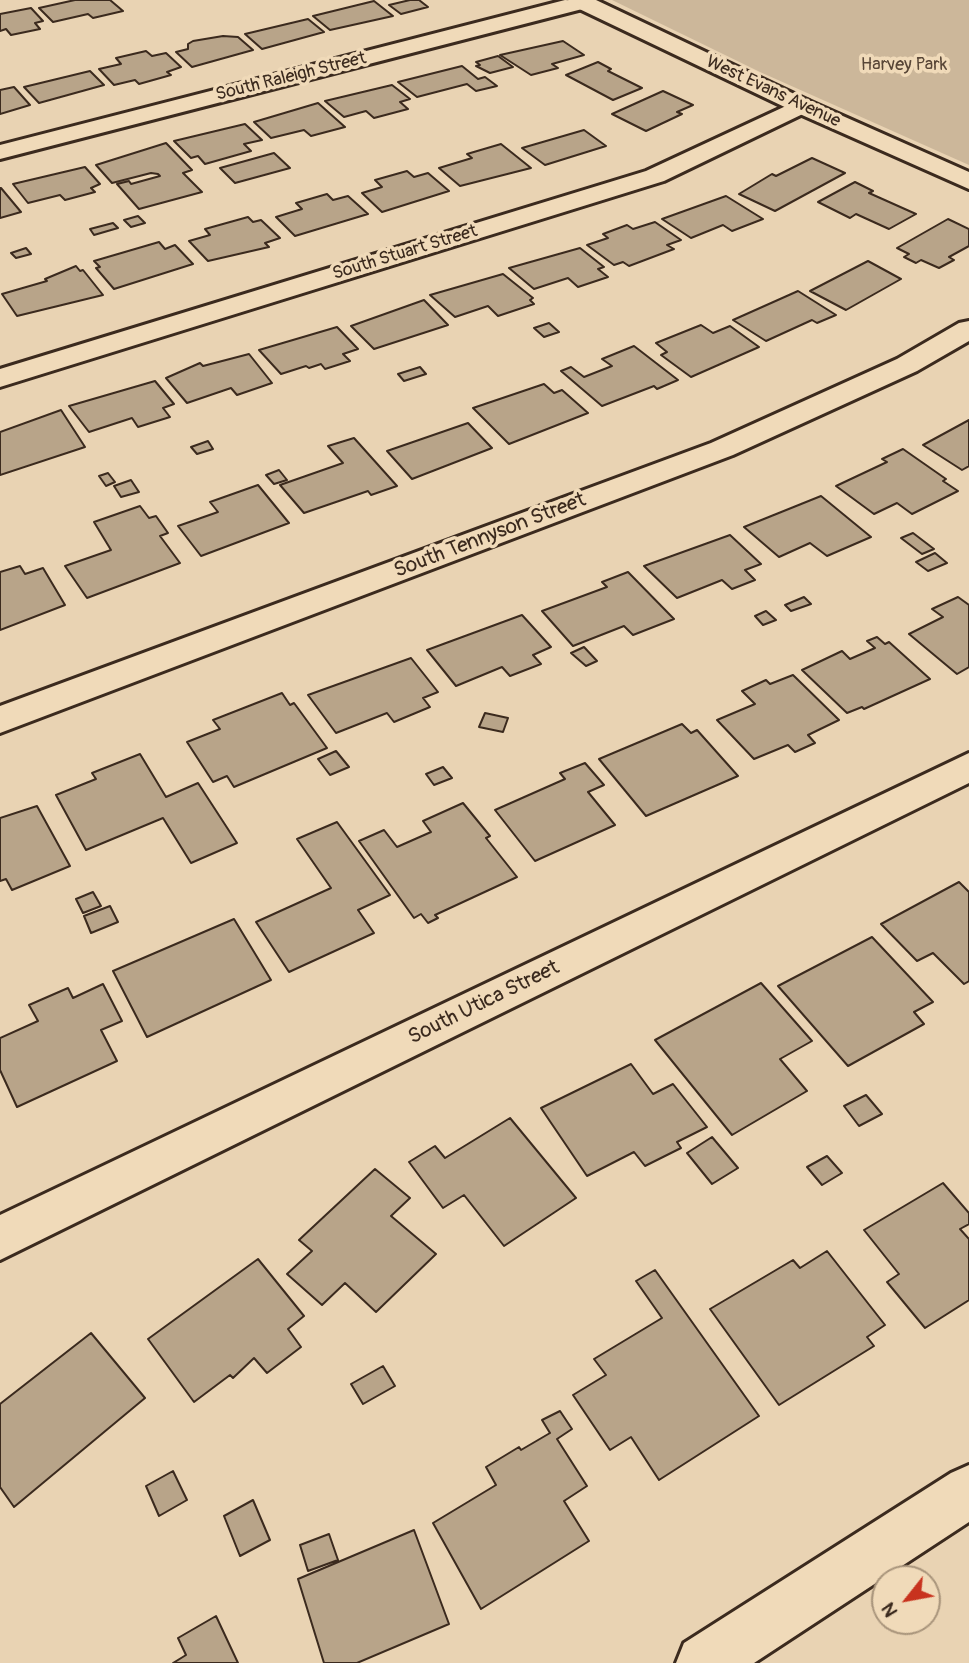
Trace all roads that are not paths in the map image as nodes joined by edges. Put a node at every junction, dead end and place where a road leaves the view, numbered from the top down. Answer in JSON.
{"nodes":[{"id":1,"x":580,"y":1,"type":"edge"},
{"id":2,"x":801,"y":106,"type":"junction"},
{"id":3,"x":0,"y":152,"type":"edge"},
{"id":4,"x":969,"y":181,"type":"edge"},
{"id":5,"x":969,"y":329,"type":"edge"},
{"id":6,"x":0,"y":378,"type":"edge"},
{"id":7,"x":0,"y":720,"type":"edge"},
{"id":8,"x":969,"y":767,"type":"edge"},
{"id":9,"x":0,"y":1238,"type":"edge"},
{"id":10,"x":969,"y":1491,"type":"edge"},
{"id":11,"x":704,"y":1663,"type":"edge"}],
"edges":[{"from":1,"to":2,"type":"street","name":"West Evans Avenue"},
{"from":1,"to":3,"type":"street","name":"South Raleigh Street"},
{"from":2,"to":4,"type":"street","name":"West Evans Avenue"},
{"from":2,"to":6,"type":"street","name":"South Stuart Street"},
{"from":5,"to":7,"type":"street","name":"South Tennyson Street"},
{"from":8,"to":9,"type":"street","name":"South Utica Street"},
{"from":10,"to":11,"type":"street"}]}
